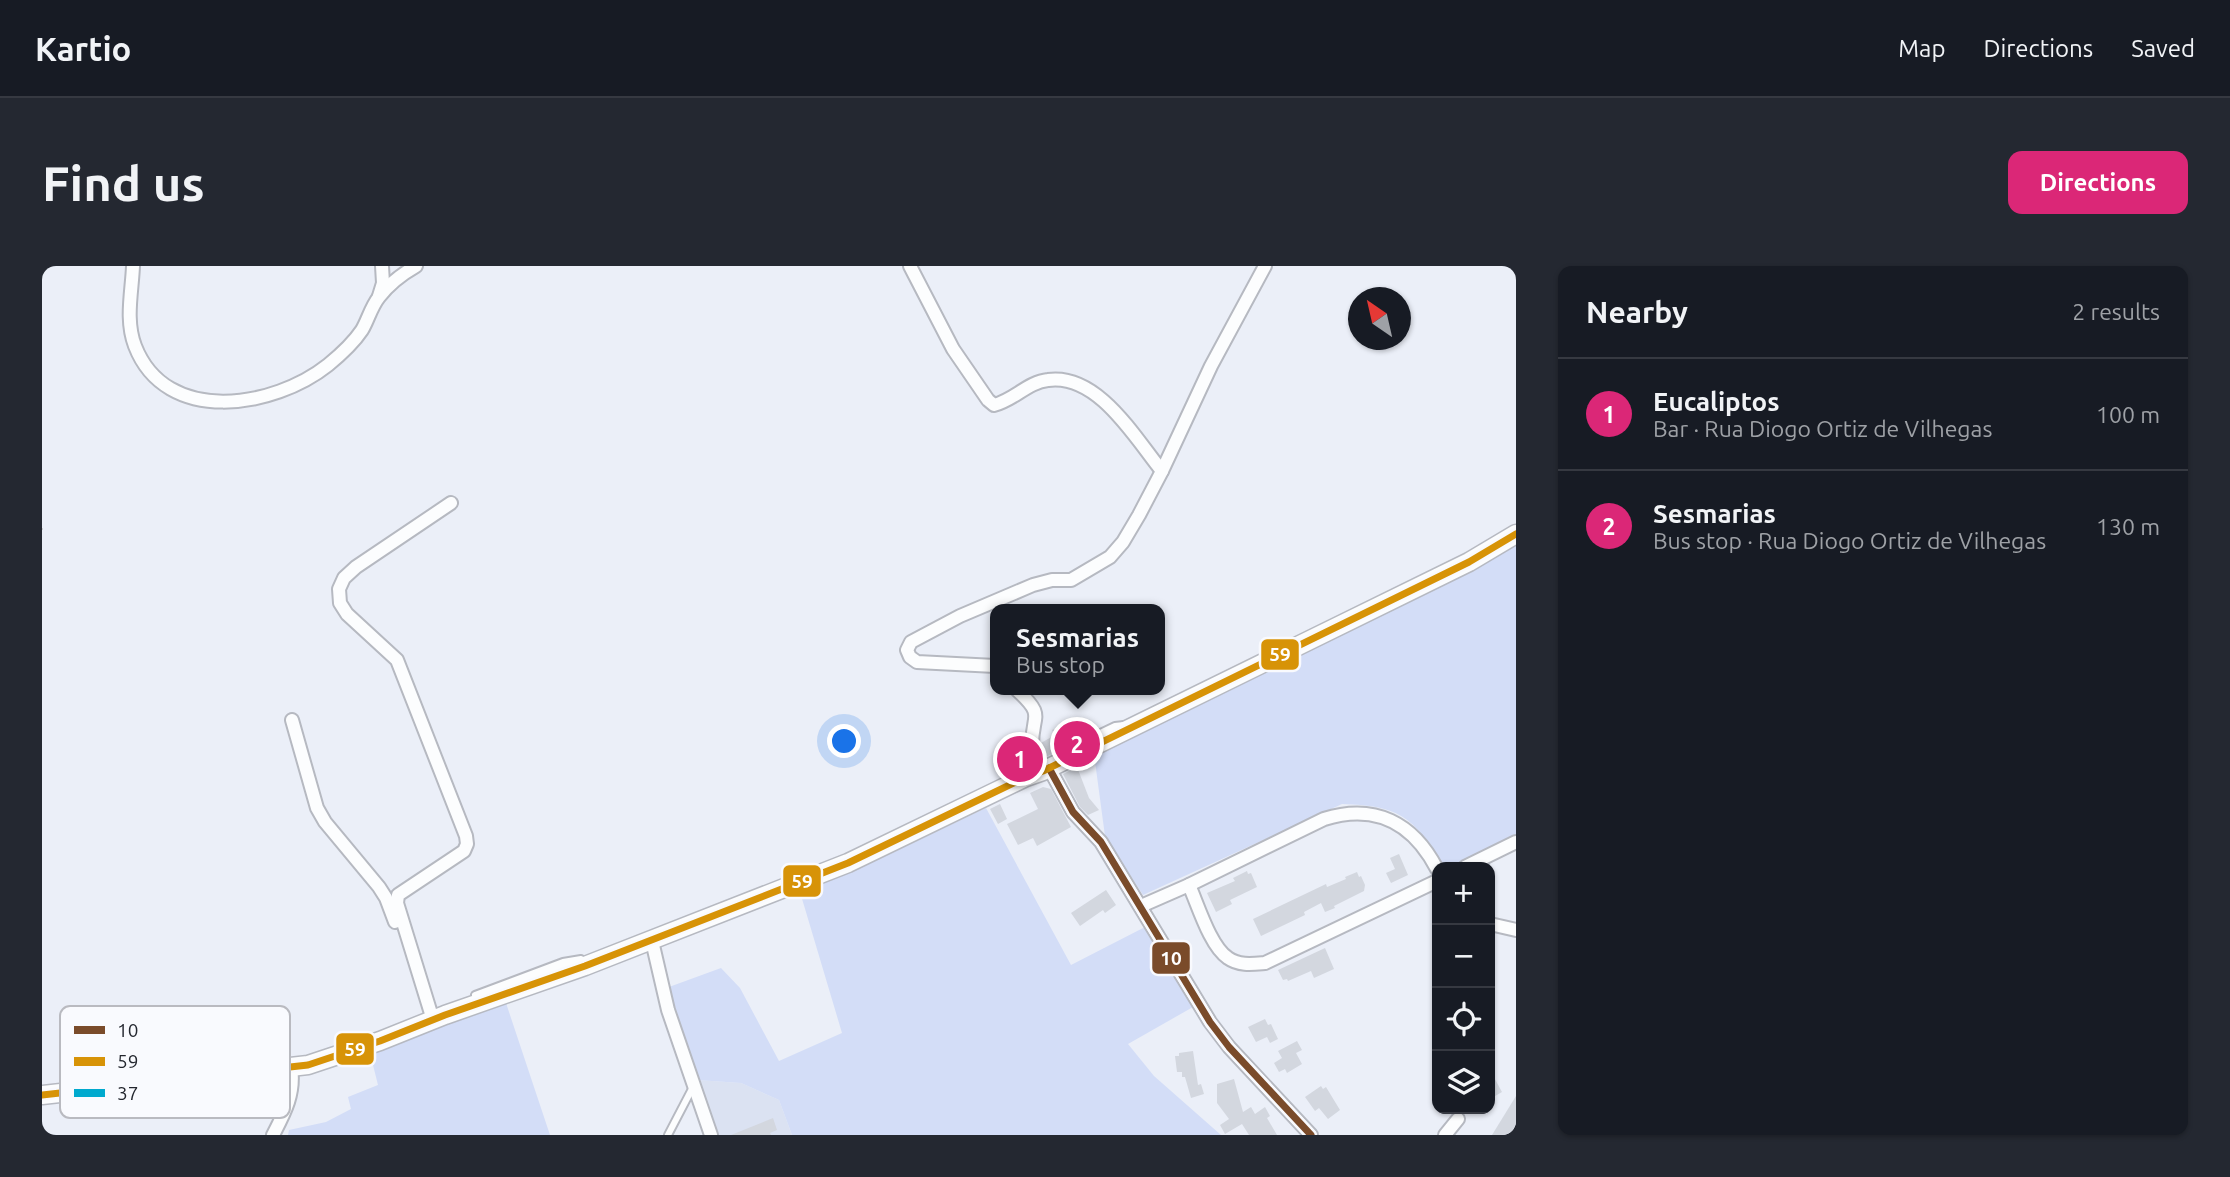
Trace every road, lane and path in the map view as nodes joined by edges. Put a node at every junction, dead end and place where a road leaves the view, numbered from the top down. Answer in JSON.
{"nodes":[{"id":1,"x":133,"y":266,"type":"edge"},
{"id":2,"x":382,"y":266,"type":"edge"},
{"id":3,"x":415,"y":266,"type":"edge"},
{"id":4,"x":910,"y":266,"type":"edge"},
{"id":5,"x":1265,"y":266,"type":"edge"},
{"id":6,"x":378,"y":298,"type":"junction"},
{"id":7,"x":1162,"y":471,"type":"junction"},
{"id":8,"x":451,"y":503,"type":"dead end"},
{"id":9,"x":1516,"y":534,"type":"edge"},
{"id":10,"x":990,"y":666,"type":"edge"},
{"id":11,"x":1022,"y":695,"type":"edge"},
{"id":12,"x":292,"y":720,"type":"dead end"},
{"id":13,"x":1136,"y":725,"type":"junction"},
{"id":14,"x":1090,"y":738,"type":"dead end"},
{"id":15,"x":1078,"y":745,"type":"dead end"},
{"id":16,"x":1046,"y":770,"type":"junction"},
{"id":17,"x":1516,"y":842,"type":"edge"},
{"id":18,"x":1434,"y":862,"type":"edge"},
{"id":19,"x":1475,"y":862,"type":"edge"},
{"id":20,"x":1432,"y":883,"type":"edge"},
{"id":21,"x":1189,"y":885,"type":"junction"},
{"id":22,"x":1141,"y":906,"type":"junction"},
{"id":23,"x":1495,"y":924,"type":"edge"},
{"id":24,"x":1516,"y":930,"type":"edge"},
{"id":25,"x":652,"y":941,"type":"junction"},
{"id":26,"x":435,"y":1019,"type":"junction"},
{"id":27,"x":291,"y":1067,"type":"joint"},
{"id":28,"x":693,"y":1087,"type":"junction"},
{"id":29,"x":60,"y":1093,"type":"edge"},
{"id":30,"x":42,"y":1095,"type":"edge"},
{"id":31,"x":290,"y":1100,"type":"edge"},
{"id":32,"x":281,"y":1118,"type":"edge"},
{"id":33,"x":1458,"y":1119,"type":"dead end"},
{"id":34,"x":273,"y":1135,"type":"edge"},
{"id":35,"x":668,"y":1135,"type":"edge"},
{"id":36,"x":711,"y":1135,"type":"edge"},
{"id":37,"x":1311,"y":1135,"type":"edge"},
{"id":38,"x":1445,"y":1135,"type":"edge"}],
"edges":[{"from":1,"to":6,"type":"street"},
{"from":2,"to":6,"type":"street"},
{"from":3,"to":6,"type":"street"},
{"from":4,"to":7,"type":"street"},
{"from":5,"to":7,"type":"street"},
{"from":7,"to":10,"type":"street"},
{"from":8,"to":26,"type":"street"},
{"from":9,"to":13,"type":"main road"},
{"from":11,"to":16,"type":"street"},
{"from":12,"to":26,"type":"street"},
{"from":13,"to":14,"type":"lane"},
{"from":13,"to":16,"type":"main road"},
{"from":15,"to":16,"type":"lane"},
{"from":16,"to":22,"type":"street"},
{"from":16,"to":25,"type":"main road"},
{"from":17,"to":19,"type":"street"},
{"from":18,"to":21,"type":"street"},
{"from":20,"to":21,"type":"street"},
{"from":21,"to":22,"type":"street"},
{"from":22,"to":37,"type":"street"},
{"from":23,"to":24,"type":"street"},
{"from":25,"to":26,"type":"main road"},
{"from":25,"to":28,"type":"street"},
{"from":26,"to":27,"type":"main road"},
{"from":27,"to":31,"type":"street"},
{"from":28,"to":35,"type":"lane"},
{"from":28,"to":36,"type":"street"},
{"from":29,"to":30,"type":"main road"},
{"from":32,"to":34,"type":"street"},
{"from":33,"to":38,"type":"street"}]}
